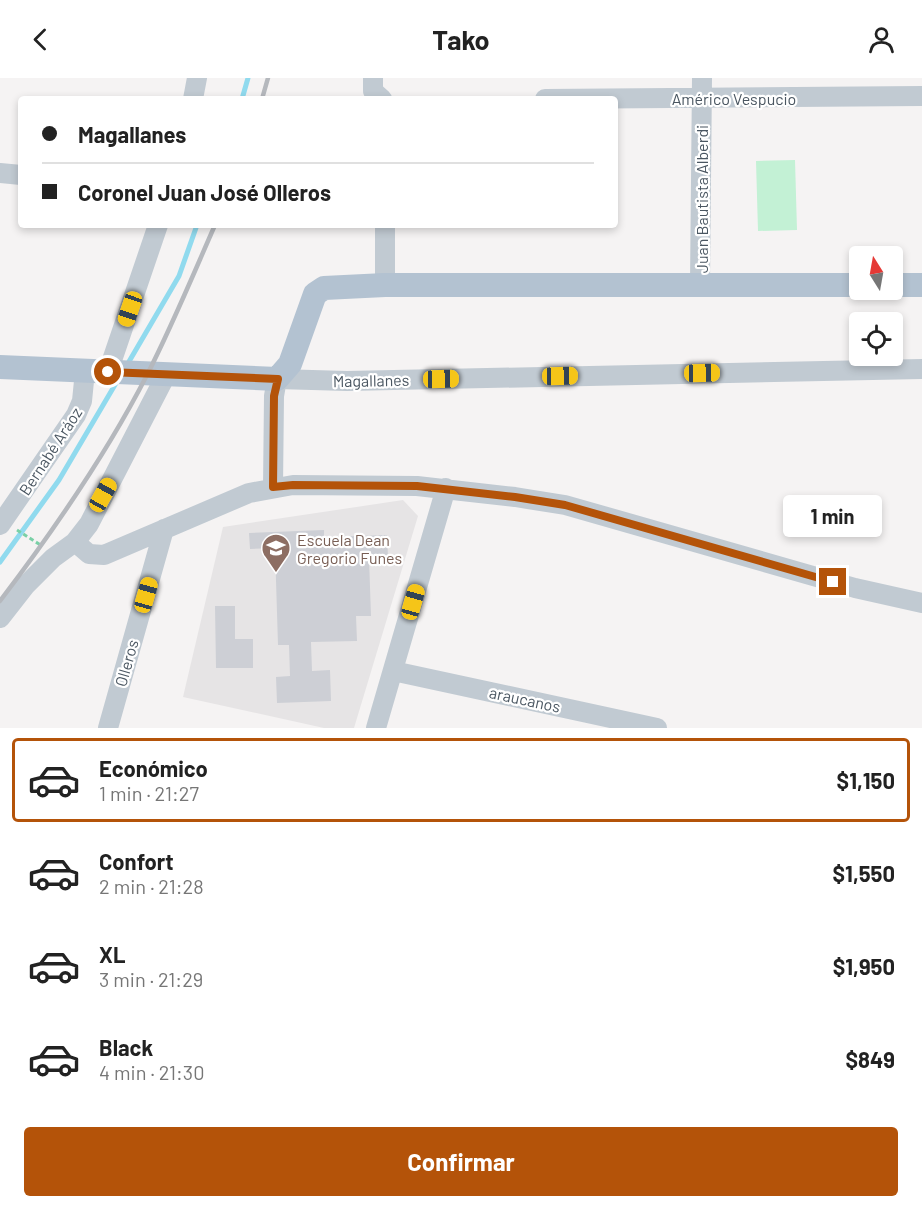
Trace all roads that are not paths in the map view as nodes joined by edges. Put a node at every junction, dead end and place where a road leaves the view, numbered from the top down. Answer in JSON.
{"nodes":[{"id":1,"x":197,"y":78,"type":"edge"},
{"id":2,"x":373,"y":78,"type":"edge"},
{"id":3,"x":702,"y":78,"type":"edge"},
{"id":4,"x":194,"y":96,"type":"edge"},
{"id":5,"x":379,"y":96,"type":"edge"},
{"id":6,"x":922,"y":96,"type":"edge"},
{"id":7,"x":701,"y":98,"type":"junction"},
{"id":8,"x":618,"y":99,"type":"edge"},
{"id":9,"x":0,"y":173,"type":"edge"},
{"id":10,"x":18,"y":175,"type":"edge"},
{"id":11,"x":157,"y":228,"type":"edge"},
{"id":12,"x":385,"y":228,"type":"edge"},
{"id":13,"x":700,"y":284,"type":"junction"},
{"id":14,"x":386,"y":285,"type":"junction"},
{"id":15,"x":849,"y":285,"type":"edge"},
{"id":16,"x":903,"y":285,"type":"edge"},
{"id":17,"x":922,"y":285,"type":"edge"},
{"id":18,"x":0,"y":367,"type":"edge"},
{"id":19,"x":922,"y":369,"type":"edge"},
{"id":20,"x":113,"y":373,"type":"junction"},
{"id":21,"x":166,"y":375,"type":"junction"},
{"id":22,"x":278,"y":379,"type":"junction"},
{"id":23,"x":273,"y":487,"type":"junction"},
{"id":24,"x":446,"y":488,"type":"junction"},
{"id":25,"x":7,"y":527,"type":"edge"},
{"id":26,"x":164,"y":529,"type":"junction"},
{"id":27,"x":75,"y":543,"type":"junction"},
{"id":28,"x":922,"y":603,"type":"edge"},
{"id":29,"x":0,"y":618,"type":"edge"},
{"id":30,"x":393,"y":671,"type":"junction"},
{"id":31,"x":646,"y":727,"type":"edge"},
{"id":32,"x":108,"y":728,"type":"edge"},
{"id":33,"x":376,"y":728,"type":"edge"}],
"edges":[{"from":1,"to":4,"type":"street"},
{"from":2,"to":5,"type":"street"},
{"from":3,"to":7,"type":"street","name":"Juan Bautista Alberdi"},
{"from":6,"to":7,"type":"street","name":"Américo Vespucio"},
{"from":7,"to":8,"type":"street","name":"Américo Vespucio"},
{"from":7,"to":13,"type":"street","name":"Juan Bautista Alberdi"},
{"from":9,"to":10,"type":"street"},
{"from":11,"to":20,"type":"street","name":"Bernabé Aráoz"},
{"from":12,"to":14,"type":"street"},
{"from":13,"to":14,"type":"main road"},
{"from":13,"to":15,"type":"main road"},
{"from":14,"to":22,"type":"main road"},
{"from":16,"to":17,"type":"main road"},
{"from":18,"to":20,"type":"main road","name":"Magallanes"},
{"from":19,"to":22,"type":"street","name":"Magallanes"},
{"from":20,"to":21,"type":"main road","name":"Magallanes"},
{"from":20,"to":25,"type":"street","name":"Bernabé Aráoz"},
{"from":21,"to":22,"type":"main road","name":"Magallanes"},
{"from":21,"to":27,"type":"street"},
{"from":22,"to":23,"type":"street"},
{"from":23,"to":24,"type":"street"},
{"from":23,"to":26,"type":"street"},
{"from":24,"to":28,"type":"street"},
{"from":24,"to":30,"type":"street"},
{"from":26,"to":27,"type":"street"},
{"from":26,"to":32,"type":"street","name":"Olleros"},
{"from":27,"to":29,"type":"street"},
{"from":30,"to":31,"type":"street","name":"araucanos"},
{"from":30,"to":33,"type":"street"}]}
